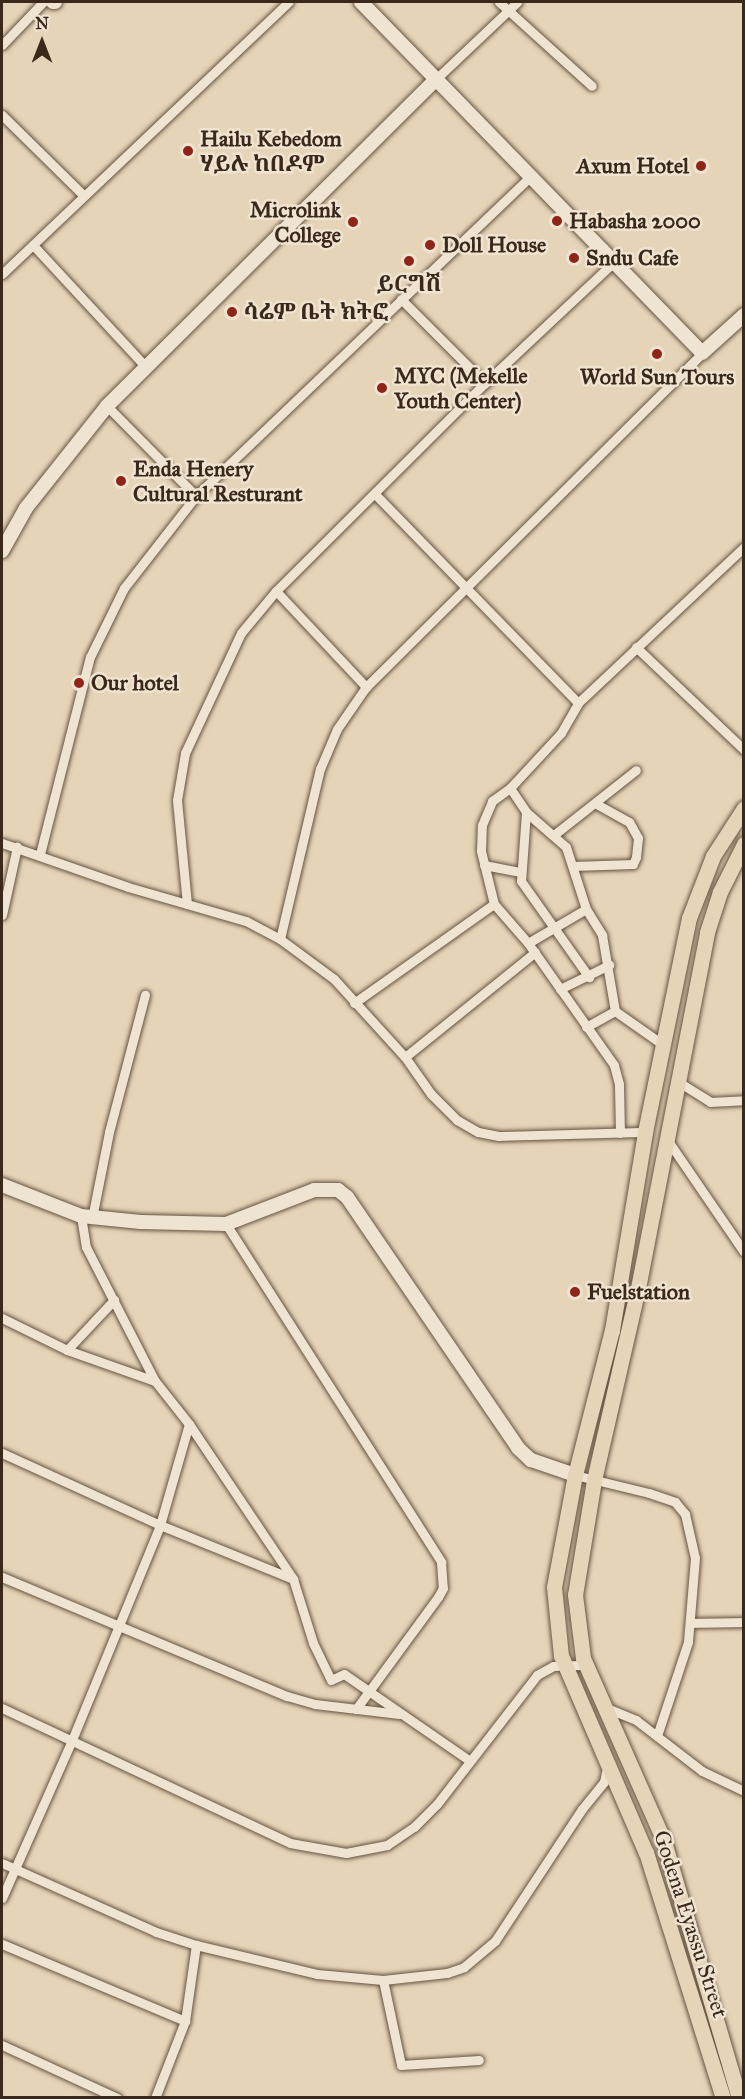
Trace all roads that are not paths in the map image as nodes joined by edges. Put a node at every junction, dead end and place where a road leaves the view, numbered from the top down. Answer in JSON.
{"nodes":[{"id":1,"x":289,"y":2,"type":"edge"},
{"id":2,"x":361,"y":2,"type":"edge"},
{"id":3,"x":499,"y":2,"type":"edge"},
{"id":4,"x":518,"y":2,"type":"edge"},
{"id":5,"x":49,"y":3,"type":"edge"},
{"id":6,"x":508,"y":11,"type":"junction"},
{"id":7,"x":2,"y":45,"type":"edge"},
{"id":8,"x":436,"y":79,"type":"junction"},
{"id":9,"x":592,"y":86,"type":"dead end"},
{"id":10,"x":2,"y":115,"type":"edge"},
{"id":11,"x":531,"y":176,"type":"junction"},
{"id":12,"x":83,"y":195,"type":"junction"},
{"id":13,"x":33,"y":245,"type":"junction"},
{"id":14,"x":614,"y":262,"type":"junction"},
{"id":15,"x":2,"y":274,"type":"edge"},
{"id":16,"x":401,"y":299,"type":"junction"},
{"id":17,"x":744,"y":315,"type":"edge"},
{"id":18,"x":702,"y":352,"type":"junction"},
{"id":19,"x":147,"y":367,"type":"junction"},
{"id":20,"x":485,"y":383,"type":"junction"},
{"id":21,"x":107,"y":406,"type":"junction"},
{"id":22,"x":375,"y":494,"type":"junction"},
{"id":23,"x":196,"y":496,"type":"junction"},
{"id":24,"x":744,"y":548,"type":"edge"},
{"id":25,"x":2,"y":550,"type":"edge"},
{"id":26,"x":467,"y":589,"type":"junction"},
{"id":27,"x":276,"y":591,"type":"junction"},
{"id":28,"x":636,"y":647,"type":"junction"},
{"id":29,"x":366,"y":687,"type":"junction"},
{"id":30,"x":578,"y":703,"type":"junction"},
{"id":31,"x":744,"y":750,"type":"edge"},
{"id":32,"x":636,"y":770,"type":"dead end"},
{"id":33,"x":510,"y":788,"type":"junction"},
{"id":34,"x":597,"y":804,"type":"junction"},
{"id":35,"x":744,"y":808,"type":"edge"},
{"id":36,"x":526,"y":812,"type":"junction"},
{"id":37,"x":555,"y":834,"type":"junction"},
{"id":38,"x":2,"y":843,"type":"edge"},
{"id":39,"x":744,"y":844,"type":"edge"},
{"id":40,"x":16,"y":848,"type":"junction"},
{"id":41,"x":40,"y":854,"type":"junction"},
{"id":42,"x":483,"y":865,"type":"junction"},
{"id":43,"x":573,"y":866,"type":"junction"},
{"id":44,"x":519,"y":872,"type":"junction"},
{"id":45,"x":187,"y":904,"type":"junction"},
{"id":46,"x":494,"y":904,"type":"junction"},
{"id":47,"x":586,"y":909,"type":"junction"},
{"id":48,"x":2,"y":915,"type":"edge"},
{"id":49,"x":556,"y":930,"type":"junction"},
{"id":50,"x":280,"y":939,"type":"junction"},
{"id":51,"x":528,"y":943,"type":"junction"},
{"id":52,"x":535,"y":952,"type":"junction"},
{"id":53,"x":609,"y":965,"type":"junction"},
{"id":54,"x":589,"y":977,"type":"junction"},
{"id":55,"x":560,"y":989,"type":"junction"},
{"id":56,"x":145,"y":995,"type":"dead end"},
{"id":57,"x":354,"y":1003,"type":"junction"},
{"id":58,"x":615,"y":1011,"type":"junction"},
{"id":59,"x":586,"y":1027,"type":"junction"},
{"id":60,"x":662,"y":1044,"type":"junction"},
{"id":61,"x":405,"y":1057,"type":"junction"},
{"id":62,"x":677,"y":1081,"type":"junction"},
{"id":63,"x":744,"y":1100,"type":"edge"},
{"id":64,"x":645,"y":1132,"type":"junction"},
{"id":65,"x":620,"y":1133,"type":"junction"},
{"id":66,"x":664,"y":1137,"type":"junction"},
{"id":67,"x":2,"y":1185,"type":"edge"},
{"id":68,"x":87,"y":1217,"type":"junction"},
{"id":69,"x":225,"y":1224,"type":"junction"},
{"id":70,"x":744,"y":1252,"type":"edge"},
{"id":71,"x":620,"y":1285,"type":"junction"},
{"id":72,"x":638,"y":1288,"type":"junction"},
{"id":73,"x":114,"y":1300,"type":"junction"},
{"id":74,"x":2,"y":1318,"type":"edge"},
{"id":75,"x":612,"y":1330,"type":"junction"},
{"id":76,"x":628,"y":1334,"type":"junction"},
{"id":77,"x":67,"y":1350,"type":"junction"},
{"id":78,"x":155,"y":1381,"type":"junction"},
{"id":79,"x":189,"y":1424,"type":"junction"},
{"id":80,"x":2,"y":1453,"type":"edge"},
{"id":81,"x":575,"y":1476,"type":"junction"},
{"id":82,"x":594,"y":1480,"type":"junction"},
{"id":83,"x":159,"y":1525,"type":"junction"},
{"id":84,"x":2,"y":1576,"type":"edge"},
{"id":85,"x":293,"y":1579,"type":"junction"},
{"id":86,"x":744,"y":1622,"type":"edge"},
{"id":87,"x":690,"y":1623,"type":"junction"},
{"id":88,"x":119,"y":1628,"type":"junction"},
{"id":89,"x":564,"y":1665,"type":"junction"},
{"id":90,"x":586,"y":1665,"type":"junction"},
{"id":91,"x":368,"y":1693,"type":"junction"},
{"id":92,"x":602,"y":1706,"type":"junction"},
{"id":93,"x":2,"y":1708,"type":"edge"},
{"id":94,"x":356,"y":1709,"type":"junction"},
{"id":95,"x":402,"y":1714,"type":"junction"},
{"id":96,"x":657,"y":1736,"type":"junction"},
{"id":97,"x":72,"y":1740,"type":"junction"},
{"id":98,"x":470,"y":1761,"type":"junction"},
{"id":99,"x":607,"y":1768,"type":"junction"},
{"id":100,"x":744,"y":1791,"type":"edge"},
{"id":101,"x":2,"y":1863,"type":"edge"},
{"id":102,"x":15,"y":1869,"type":"junction"},
{"id":103,"x":2,"y":1898,"type":"edge"},
{"id":104,"x":2,"y":1944,"type":"edge"},
{"id":105,"x":196,"y":1945,"type":"junction"},
{"id":106,"x":383,"y":1980,"type":"junction"},
{"id":107,"x":185,"y":2021,"type":"junction"},
{"id":108,"x":2,"y":2045,"type":"edge"},
{"id":109,"x":479,"y":2060,"type":"dead end"},
{"id":110,"x":117,"y":2097,"type":"edge"},
{"id":111,"x":155,"y":2097,"type":"edge"},
{"id":112,"x":723,"y":2097,"type":"edge"},
{"id":113,"x":739,"y":2097,"type":"edge"}],
"edges":[{"from":1,"to":12,"type":"street"},
{"from":2,"to":8,"type":"street"},
{"from":3,"to":6,"type":"street"},
{"from":4,"to":6,"type":"street"},
{"from":5,"to":7,"type":"street"},
{"from":6,"to":8,"type":"street"},
{"from":6,"to":9,"type":"street"},
{"from":8,"to":11,"type":"street"},
{"from":8,"to":19,"type":"street"},
{"from":10,"to":12,"type":"street"},
{"from":11,"to":14,"type":"street"},
{"from":11,"to":16,"type":"street"},
{"from":12,"to":13,"type":"street"},
{"from":13,"to":15,"type":"street"},
{"from":13,"to":19,"type":"street"},
{"from":14,"to":18,"type":"street"},
{"from":14,"to":20,"type":"street"},
{"from":16,"to":20,"type":"street"},
{"from":16,"to":23,"type":"street"},
{"from":17,"to":18,"type":"street"},
{"from":18,"to":26,"type":"street"},
{"from":19,"to":21,"type":"street"},
{"from":20,"to":22,"type":"street"},
{"from":21,"to":23,"type":"street"},
{"from":21,"to":25,"type":"street"},
{"from":22,"to":26,"type":"street"},
{"from":22,"to":27,"type":"street"},
{"from":23,"to":41,"type":"street"},
{"from":24,"to":28,"type":"street"},
{"from":26,"to":29,"type":"street"},
{"from":26,"to":30,"type":"street"},
{"from":27,"to":29,"type":"street"},
{"from":27,"to":45,"type":"street"},
{"from":28,"to":30,"type":"street"},
{"from":28,"to":31,"type":"street"},
{"from":29,"to":50,"type":"street"},
{"from":30,"to":33,"type":"street"},
{"from":32,"to":34,"type":"street"},
{"from":33,"to":36,"type":"street"},
{"from":33,"to":42,"type":"street"},
{"from":34,"to":37,"type":"street"},
{"from":34,"to":43,"type":"street"},
{"from":35,"to":60,"type":"main road","name":"Godena Eyassu Street"},
{"from":36,"to":37,"type":"street"},
{"from":36,"to":44,"type":"street"},
{"from":37,"to":43,"type":"street"},
{"from":38,"to":40,"type":"street"},
{"from":39,"to":62,"type":"main road","name":"Godena Eyassu Street"},
{"from":40,"to":41,"type":"street"},
{"from":40,"to":48,"type":"street"},
{"from":41,"to":45,"type":"street"},
{"from":42,"to":44,"type":"street"},
{"from":42,"to":46,"type":"street"},
{"from":43,"to":47,"type":"street"},
{"from":44,"to":49,"type":"street"},
{"from":45,"to":50,"type":"street"},
{"from":46,"to":51,"type":"street"},
{"from":46,"to":57,"type":"street"},
{"from":47,"to":49,"type":"street"},
{"from":47,"to":53,"type":"street"},
{"from":49,"to":51,"type":"street"},
{"from":49,"to":54,"type":"street"},
{"from":50,"to":57,"type":"street"},
{"from":51,"to":52,"type":"street"},
{"from":52,"to":55,"type":"street"},
{"from":52,"to":61,"type":"street"},
{"from":53,"to":54,"type":"street"},
{"from":53,"to":58,"type":"street"},
{"from":54,"to":55,"type":"street"},
{"from":55,"to":59,"type":"street"},
{"from":56,"to":68,"type":"street"},
{"from":57,"to":61,"type":"street"},
{"from":58,"to":59,"type":"street"},
{"from":58,"to":60,"type":"street"},
{"from":59,"to":65,"type":"street"},
{"from":60,"to":64,"type":"main road","name":"Godena Eyassu Street"},
{"from":61,"to":65,"type":"street"},
{"from":62,"to":63,"type":"street"},
{"from":62,"to":66,"type":"main road","name":"Godena Eyassu Street"},
{"from":64,"to":65,"type":"street"},
{"from":64,"to":71,"type":"main road","name":"Godena Eyassu Street"},
{"from":66,"to":70,"type":"street"},
{"from":66,"to":72,"type":"main road","name":"Godena Eyassu Street"},
{"from":67,"to":68,"type":"street"},
{"from":68,"to":69,"type":"street"},
{"from":68,"to":73,"type":"street"},
{"from":69,"to":81,"type":"street"},
{"from":69,"to":91,"type":"street"},
{"from":71,"to":72,"type":"main road"},
{"from":71,"to":75,"type":"main road","name":"Godena Eyassu Street"},
{"from":72,"to":76,"type":"main road","name":"Godena Eyassu Street"},
{"from":73,"to":77,"type":"street"},
{"from":73,"to":78,"type":"street"},
{"from":74,"to":77,"type":"street"},
{"from":75,"to":76,"type":"main road"},
{"from":75,"to":81,"type":"main road","name":"Godena Eyassu Street"},
{"from":76,"to":82,"type":"main road","name":"Godena Eyassu Street"},
{"from":77,"to":78,"type":"street"},
{"from":78,"to":79,"type":"street"},
{"from":79,"to":83,"type":"street"},
{"from":79,"to":85,"type":"street"},
{"from":80,"to":83,"type":"street"},
{"from":81,"to":82,"type":"street"},
{"from":81,"to":89,"type":"main road","name":"Godena Eyassu Street"},
{"from":82,"to":87,"type":"street"},
{"from":82,"to":90,"type":"main road","name":"Godena Eyassu Street"},
{"from":83,"to":85,"type":"street"},
{"from":83,"to":88,"type":"street"},
{"from":84,"to":88,"type":"street"},
{"from":85,"to":91,"type":"street"},
{"from":86,"to":87,"type":"street"},
{"from":87,"to":96,"type":"street"},
{"from":88,"to":94,"type":"street"},
{"from":88,"to":97,"type":"street"},
{"from":89,"to":90,"type":"street"},
{"from":89,"to":98,"type":"street"},
{"from":89,"to":99,"type":"main road","name":"Godena Eyassu Street"},
{"from":90,"to":92,"type":"main road","name":"Godena Eyassu Street"},
{"from":91,"to":94,"type":"street"},
{"from":91,"to":95,"type":"street"},
{"from":92,"to":96,"type":"street"},
{"from":92,"to":113,"type":"main road","name":"Godena Eyassu Street"},
{"from":93,"to":97,"type":"street"},
{"from":94,"to":95,"type":"street"},
{"from":95,"to":98,"type":"street"},
{"from":96,"to":100,"type":"street"},
{"from":97,"to":98,"type":"street"},
{"from":97,"to":102,"type":"street"},
{"from":99,"to":106,"type":"street"},
{"from":99,"to":112,"type":"main road","name":"Godena Eyassu Street"},
{"from":101,"to":102,"type":"street"},
{"from":102,"to":103,"type":"street"},
{"from":102,"to":105,"type":"street"},
{"from":104,"to":107,"type":"street"},
{"from":105,"to":106,"type":"street"},
{"from":105,"to":107,"type":"street"},
{"from":106,"to":109,"type":"street"},
{"from":107,"to":111,"type":"street"},
{"from":108,"to":110,"type":"street"}]}
